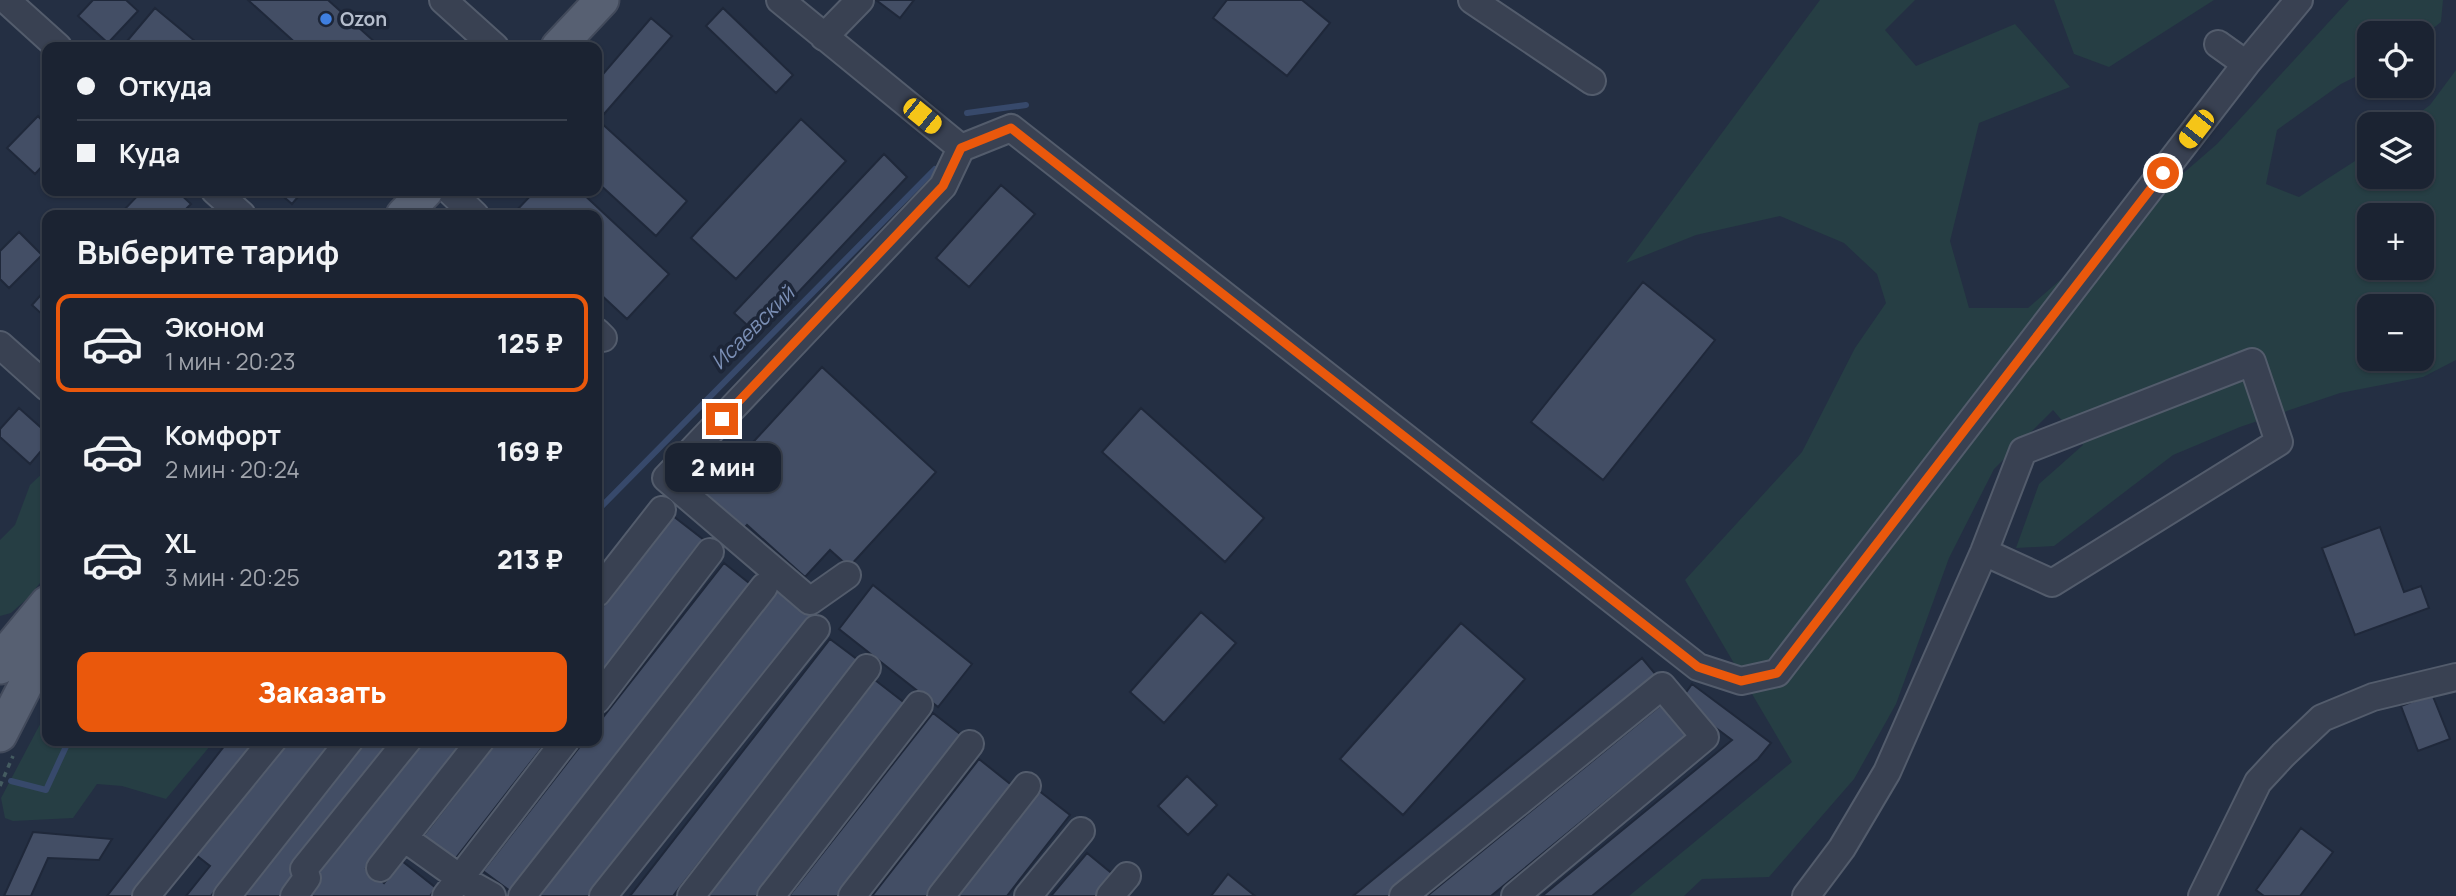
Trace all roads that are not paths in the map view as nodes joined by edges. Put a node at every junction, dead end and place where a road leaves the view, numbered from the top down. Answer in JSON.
{"nodes":[{"id":1,"x":6,"y":0,"type":"edge"},
{"id":2,"x":443,"y":0,"type":"edge"},
{"id":3,"x":602,"y":0,"type":"edge"},
{"id":4,"x":780,"y":0,"type":"edge"},
{"id":5,"x":860,"y":0,"type":"edge"},
{"id":6,"x":1472,"y":0,"type":"edge"},
{"id":7,"x":2299,"y":0,"type":"edge"},
{"id":8,"x":824,"y":37,"type":"junction"},
{"id":9,"x":52,"y":42,"type":"edge"},
{"id":10,"x":489,"y":42,"type":"edge"},
{"id":11,"x":563,"y":42,"type":"edge"},
{"id":12,"x":2218,"y":44,"type":"dead end"},
{"id":13,"x":2246,"y":64,"type":"junction"},
{"id":14,"x":1592,"y":81,"type":"dead end"},
{"id":15,"x":961,"y":148,"type":"junction"},
{"id":16,"x":221,"y":196,"type":"edge"},
{"id":17,"x":421,"y":196,"type":"edge"},
{"id":18,"x":455,"y":196,"type":"edge"},
{"id":19,"x":236,"y":210,"type":"edge"},
{"id":20,"x":408,"y":210,"type":"edge"},
{"id":21,"x":470,"y":210,"type":"edge"},
{"id":22,"x":0,"y":345,"type":"edge"},
{"id":23,"x":42,"y":383,"type":"edge"},
{"id":24,"x":662,"y":510,"type":"dead end"},
{"id":25,"x":710,"y":552,"type":"dead end"},
{"id":26,"x":1984,"y":552,"type":"junction"},
{"id":27,"x":847,"y":575,"type":"dead end"},
{"id":28,"x":602,"y":587,"type":"edge"},
{"id":29,"x":764,"y":587,"type":"dead end"},
{"id":30,"x":42,"y":608,"type":"edge"},
{"id":31,"x":816,"y":629,"type":"dead end"},
{"id":32,"x":5,"y":649,"type":"edge"},
{"id":33,"x":42,"y":653,"type":"edge"},
{"id":34,"x":867,"y":668,"type":"dead end"},
{"id":35,"x":2456,"y":677,"type":"edge"},
{"id":36,"x":602,"y":693,"type":"edge"},
{"id":37,"x":919,"y":705,"type":"dead end"},
{"id":38,"x":0,"y":735,"type":"edge"},
{"id":39,"x":970,"y":744,"type":"dead end"},
{"id":40,"x":269,"y":746,"type":"edge"},
{"id":41,"x":345,"y":746,"type":"edge"},
{"id":42,"x":403,"y":746,"type":"edge"},
{"id":43,"x":476,"y":746,"type":"edge"},
{"id":44,"x":561,"y":746,"type":"edge"},
{"id":45,"x":1027,"y":786,"type":"dead end"},
{"id":46,"x":1081,"y":831,"type":"dead end"},
{"id":47,"x":404,"y":838,"type":"junction"},
{"id":48,"x":380,"y":869,"type":"dead end"},
{"id":49,"x":453,"y":887,"type":"edge"},
{"id":50,"x":146,"y":896,"type":"edge"},
{"id":51,"x":227,"y":896,"type":"edge"},
{"id":52,"x":294,"y":896,"type":"edge"},
{"id":53,"x":492,"y":896,"type":"edge"},
{"id":54,"x":522,"y":896,"type":"edge"},
{"id":55,"x":603,"y":896,"type":"edge"},
{"id":56,"x":691,"y":896,"type":"edge"},
{"id":57,"x":771,"y":896,"type":"edge"},
{"id":58,"x":852,"y":896,"type":"edge"},
{"id":59,"x":941,"y":896,"type":"edge"},
{"id":60,"x":1028,"y":896,"type":"edge"},
{"id":61,"x":1403,"y":896,"type":"edge"},
{"id":62,"x":1516,"y":896,"type":"edge"},
{"id":63,"x":1806,"y":896,"type":"edge"},
{"id":64,"x":2202,"y":896,"type":"edge"}],
"edges":[{"from":1,"to":9,"type":"street"},
{"from":2,"to":10,"type":"street"},
{"from":3,"to":11,"type":"main road"},
{"from":4,"to":8,"type":"street"},
{"from":5,"to":8,"type":"street"},
{"from":6,"to":14,"type":"street"},
{"from":7,"to":13,"type":"street"},
{"from":8,"to":15,"type":"street"},
{"from":12,"to":13,"type":"street"},
{"from":13,"to":15,"type":"street"},
{"from":15,"to":27,"type":"street"},
{"from":16,"to":19,"type":"street"},
{"from":17,"to":20,"type":"main road"},
{"from":18,"to":21,"type":"street"},
{"from":22,"to":23,"type":"street"},
{"from":24,"to":28,"type":"street"},
{"from":25,"to":36,"type":"street"},
{"from":26,"to":26,"type":"street"},
{"from":26,"to":63,"type":"street"},
{"from":29,"to":54,"type":"street"},
{"from":30,"to":32,"type":"main road"},
{"from":31,"to":55,"type":"street"},
{"from":33,"to":38,"type":"main road"},
{"from":34,"to":56,"type":"street"},
{"from":35,"to":64,"type":"street"},
{"from":37,"to":57,"type":"street"},
{"from":39,"to":58,"type":"street"},
{"from":40,"to":50,"type":"street"},
{"from":41,"to":51,"type":"street"},
{"from":42,"to":52,"type":"street"},
{"from":43,"to":47,"type":"street"},
{"from":44,"to":49,"type":"street"},
{"from":45,"to":59,"type":"street"},
{"from":46,"to":60,"type":"street"},
{"from":47,"to":48,"type":"street"},
{"from":47,"to":49,"type":"street"},
{"from":49,"to":53,"type":"street"},
{"from":61,"to":62,"type":"street"}]}
